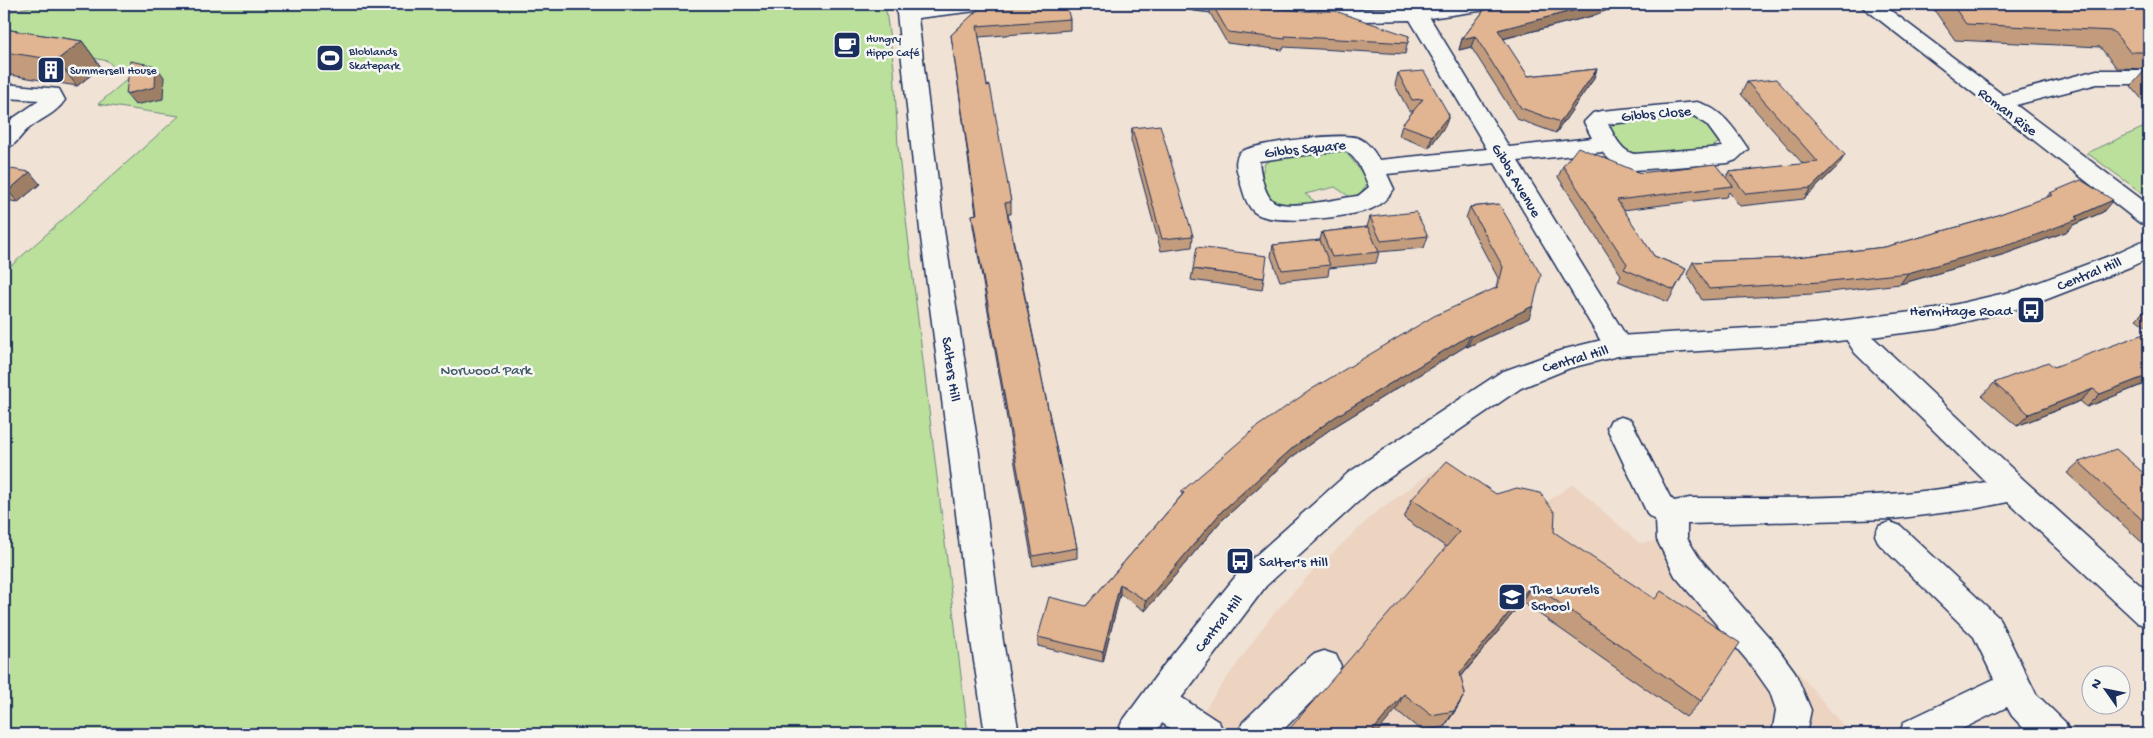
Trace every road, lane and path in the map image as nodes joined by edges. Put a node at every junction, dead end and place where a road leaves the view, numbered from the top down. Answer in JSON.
{"nodes":[{"id":1,"x":984,"y":4,"type":"edge"},
{"id":2,"x":1194,"y":4,"type":"edge"},
{"id":3,"x":1486,"y":4,"type":"edge"},
{"id":4,"x":1869,"y":4,"type":"edge"},
{"id":5,"x":907,"y":8,"type":"edge"},
{"id":6,"x":1266,"y":12,"type":"edge"},
{"id":7,"x":1417,"y":14,"type":"junction"},
{"id":8,"x":1294,"y":15,"type":"edge"},
{"id":9,"x":2149,"y":77,"type":"edge"},
{"id":10,"x":4,"y":91,"type":"edge"},
{"id":11,"x":1998,"y":103,"type":"junction"},
{"id":12,"x":12,"y":120,"type":"edge"},
{"id":13,"x":4,"y":142,"type":"edge"},
{"id":14,"x":1607,"y":144,"type":"junction"},
{"id":15,"x":1503,"y":156,"type":"junction"},
{"id":16,"x":1373,"y":168,"type":"junction"},
{"id":17,"x":2149,"y":217,"type":"edge"},
{"id":18,"x":2149,"y":247,"type":"edge"},
{"id":19,"x":1853,"y":330,"type":"junction"},
{"id":20,"x":1618,"y":346,"type":"junction"},
{"id":21,"x":1622,"y":428,"type":"dead end"},
{"id":22,"x":2013,"y":489,"type":"junction"},
{"id":23,"x":1670,"y":516,"type":"junction"},
{"id":24,"x":1890,"y":535,"type":"dead end"},
{"id":25,"x":2149,"y":613,"type":"edge"},
{"id":26,"x":1324,"y":666,"type":"dead end"},
{"id":27,"x":2015,"y":686,"type":"junction"},
{"id":28,"x":1158,"y":701,"type":"junction"},
{"id":29,"x":1792,"y":733,"type":"edge"},
{"id":30,"x":1002,"y":734,"type":"edge"},
{"id":31,"x":1134,"y":734,"type":"edge"},
{"id":32,"x":1207,"y":734,"type":"edge"},
{"id":33,"x":1255,"y":734,"type":"edge"},
{"id":34,"x":1916,"y":734,"type":"edge"},
{"id":35,"x":2053,"y":734,"type":"edge"}],
"edges":[{"from":1,"to":5,"type":"street"},
{"from":2,"to":6,"type":"street"},
{"from":3,"to":7,"type":"street"},
{"from":4,"to":11,"type":"street","name":"Roman Rise"},
{"from":5,"to":30,"type":"street","name":"Salters Hill"},
{"from":7,"to":8,"type":"street"},
{"from":7,"to":15,"type":"street","name":"Gibbs Avenue"},
{"from":9,"to":11,"type":"street"},
{"from":10,"to":12,"type":"street"},
{"from":11,"to":17,"type":"street","name":"Roman Rise"},
{"from":12,"to":13,"type":"street"},
{"from":14,"to":14,"type":"street","name":"Gibbs Close"},
{"from":14,"to":15,"type":"street"},
{"from":15,"to":16,"type":"street"},
{"from":15,"to":20,"type":"street","name":"Gibbs Avenue"},
{"from":16,"to":16,"type":"street","name":"Gibbs Square"},
{"from":18,"to":19,"type":"street","name":"Central Hill"},
{"from":19,"to":20,"type":"street","name":"Central Hill"},
{"from":19,"to":22,"type":"street"},
{"from":20,"to":28,"type":"street","name":"Central Hill"},
{"from":21,"to":23,"type":"street"},
{"from":22,"to":23,"type":"street"},
{"from":22,"to":25,"type":"street"},
{"from":23,"to":29,"type":"street"},
{"from":24,"to":27,"type":"street"},
{"from":26,"to":33,"type":"street"},
{"from":27,"to":34,"type":"street"},
{"from":27,"to":35,"type":"street"},
{"from":28,"to":31,"type":"street","name":"Central Hill"},
{"from":28,"to":32,"type":"street"}]}
